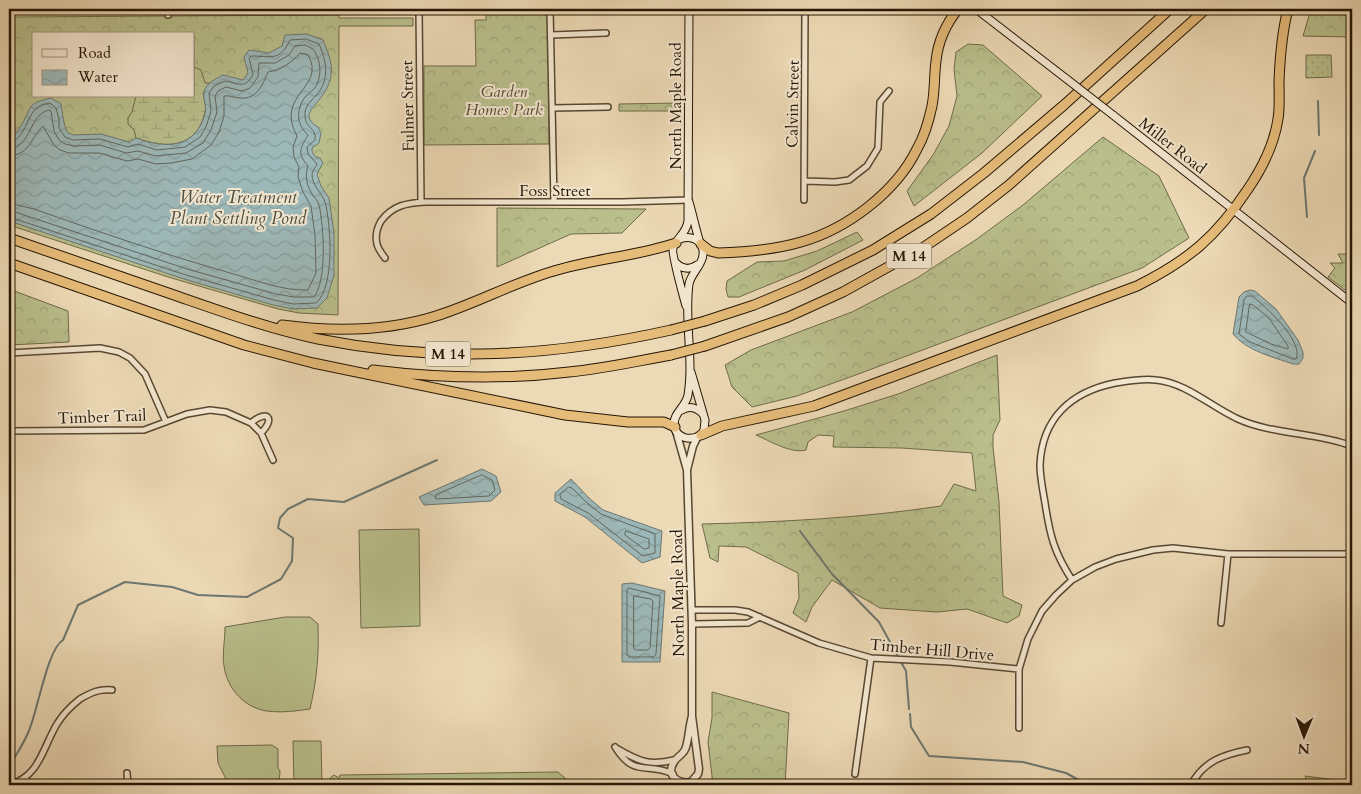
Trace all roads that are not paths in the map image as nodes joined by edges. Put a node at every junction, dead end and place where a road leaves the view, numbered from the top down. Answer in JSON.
{"nodes":[{"id":1,"x":168,"y":9,"type":"edge"},
{"id":2,"x":419,"y":9,"type":"edge"},
{"id":3,"x":550,"y":9,"type":"edge"},
{"id":4,"x":689,"y":9,"type":"edge"},
{"id":5,"x":805,"y":9,"type":"edge"},
{"id":6,"x":958,"y":9,"type":"edge"},
{"id":7,"x":976,"y":9,"type":"edge"},
{"id":8,"x":1170,"y":9,"type":"edge"},
{"id":9,"x":1206,"y":9,"type":"edge"},
{"id":10,"x":1288,"y":9,"type":"edge"},
{"id":11,"x":168,"y":15,"type":"dead end"},
{"id":12,"x":606,"y":33,"type":"dead end"},
{"id":13,"x":551,"y":35,"type":"junction"},
{"id":14,"x":889,"y":91,"type":"dead end"},
{"id":15,"x":608,"y":107,"type":"dead end"},
{"id":16,"x":552,"y":108,"type":"junction"},
{"id":17,"x":805,"y":181,"type":"junction"},
{"id":18,"x":804,"y":200,"type":"dead end"},
{"id":19,"x":689,"y":201,"type":"junction"},
{"id":20,"x":421,"y":202,"type":"junction"},
{"id":21,"x":554,"y":202,"type":"junction"},
{"id":22,"x":1234,"y":209,"type":"junction"},
{"id":23,"x":9,"y":238,"type":"edge"},
{"id":24,"x":678,"y":241,"type":"junction"},
{"id":25,"x":701,"y":244,"type":"junction"},
{"id":26,"x":385,"y":258,"type":"dead end"},
{"id":27,"x":9,"y":263,"type":"edge"},
{"id":28,"x":675,"y":263,"type":"junction"},
{"id":29,"x":698,"y":265,"type":"junction"},
{"id":30,"x":1352,"y":303,"type":"edge"},
{"id":31,"x":688,"y":311,"type":"junction"},
{"id":32,"x":228,"y":314,"type":"junction"},
{"id":33,"x":9,"y":353,"type":"edge"},
{"id":34,"x":313,"y":363,"type":"junction"},
{"id":35,"x":690,"y":372,"type":"junction"},
{"id":36,"x":680,"y":410,"type":"junction"},
{"id":37,"x":703,"y":415,"type":"junction"},
{"id":38,"x":166,"y":422,"type":"junction"},
{"id":39,"x":251,"y":423,"type":"junction"},
{"id":40,"x":675,"y":428,"type":"junction"},
{"id":41,"x":9,"y":431,"type":"edge"},
{"id":42,"x":261,"y":433,"type":"junction"},
{"id":43,"x":700,"y":435,"type":"junction"},
{"id":44,"x":1352,"y":446,"type":"edge"},
{"id":45,"x":273,"y":460,"type":"dead end"},
{"id":46,"x":687,"y":470,"type":"junction"},
{"id":47,"x":1228,"y":554,"type":"junction"},
{"id":48,"x":1352,"y":554,"type":"edge"},
{"id":49,"x":1072,"y":580,"type":"junction"},
{"id":50,"x":692,"y":610,"type":"junction"},
{"id":51,"x":760,"y":618,"type":"junction"},
{"id":52,"x":1221,"y":623,"type":"dead end"},
{"id":53,"x":692,"y":624,"type":"junction"},
{"id":54,"x":871,"y":658,"type":"junction"},
{"id":55,"x":1020,"y":669,"type":"junction"},
{"id":56,"x":112,"y":690,"type":"dead end"},
{"id":57,"x":692,"y":716,"type":"junction"},
{"id":58,"x":1019,"y":728,"type":"dead end"},
{"id":59,"x":1247,"y":750,"type":"dead end"},
{"id":60,"x":682,"y":755,"type":"junction"},
{"id":61,"x":674,"y":760,"type":"junction"},
{"id":62,"x":697,"y":760,"type":"junction"},
{"id":63,"x":127,"y":773,"type":"dead end"},
{"id":64,"x":672,"y":774,"type":"junction"},
{"id":65,"x":855,"y":774,"type":"dead end"},
{"id":66,"x":25,"y":778,"type":"junction"},
{"id":67,"x":677,"y":783,"type":"edge"},
{"id":68,"x":691,"y":783,"type":"edge"},
{"id":69,"x":9,"y":785,"type":"edge"},
{"id":70,"x":31,"y":785,"type":"edge"},
{"id":71,"x":128,"y":785,"type":"edge"},
{"id":72,"x":1191,"y":785,"type":"edge"}],
"edges":[{"from":1,"to":11,"type":"street"},
{"from":2,"to":20,"type":"street","name":"Fulmer Street"},
{"from":3,"to":13,"type":"street"},
{"from":4,"to":19,"type":"main road","name":"North Maple Road"},
{"from":5,"to":17,"type":"street","name":"Calvin Street"},
{"from":6,"to":25,"type":"highway"},
{"from":7,"to":22,"type":"main road","name":"Miller Road","bridge":true},
{"from":8,"to":32,"type":"highway","number":"M 14","bridge":true},
{"from":9,"to":34,"type":"highway","number":"M 14","bridge":true},
{"from":10,"to":22,"type":"highway"},
{"from":12,"to":13,"type":"street"},
{"from":13,"to":16,"type":"street"},
{"from":14,"to":17,"type":"street"},
{"from":15,"to":16,"type":"street"},
{"from":16,"to":21,"type":"street"},
{"from":17,"to":18,"type":"street","name":"Calvin Street"},
{"from":19,"to":21,"type":"street","name":"Foss Street"},
{"from":19,"to":24,"type":"main road","name":"North Maple Road"},
{"from":19,"to":25,"type":"main road","name":"North Maple Road"},
{"from":20,"to":21,"type":"street","name":"Foss Street"},
{"from":20,"to":26,"type":"street","name":"Foss Street"},
{"from":22,"to":30,"type":"main road","name":"Miller Road"},
{"from":22,"to":43,"type":"highway"},
{"from":23,"to":32,"type":"highway","number":"M 14"},
{"from":24,"to":25,"type":"main road"},
{"from":24,"to":28,"type":"main road","name":"North Maple Road"},
{"from":24,"to":32,"type":"highway"},
{"from":25,"to":29,"type":"main road","name":"North Maple Road"},
{"from":27,"to":34,"type":"highway","number":"M 14"},
{"from":28,"to":29,"type":"main road"},
{"from":28,"to":31,"type":"main road","name":"North Maple Road"},
{"from":29,"to":31,"type":"main road","name":"North Maple Road"},
{"from":31,"to":35,"type":"main road","name":"North Maple Road"},
{"from":33,"to":38,"type":"street"},
{"from":34,"to":40,"type":"highway"},
{"from":35,"to":36,"type":"main road","name":"North Maple Road"},
{"from":35,"to":37,"type":"main road","name":"North Maple Road"},
{"from":36,"to":37,"type":"main road"},
{"from":36,"to":40,"type":"main road"},
{"from":37,"to":43,"type":"main road"},
{"from":38,"to":39,"type":"street","name":"Timber Trail"},
{"from":38,"to":41,"type":"street","name":"Timber Trail"},
{"from":39,"to":42,"type":"street","name":"Timber Trail"},
{"from":39,"to":42,"type":"street","name":"Timber Trail"},
{"from":40,"to":43,"type":"main road"},
{"from":40,"to":46,"type":"street","name":"North Maple Road"},
{"from":42,"to":45,"type":"street","name":"Timber Trail"},
{"from":43,"to":46,"type":"street","name":"North Maple Road"},
{"from":44,"to":49,"type":"street"},
{"from":46,"to":50,"type":"street","name":"North Maple Road"},
{"from":47,"to":48,"type":"street"},
{"from":47,"to":49,"type":"street"},
{"from":47,"to":52,"type":"street"},
{"from":49,"to":55,"type":"street"},
{"from":50,"to":51,"type":"street","name":"Timber Hill Drive"},
{"from":50,"to":53,"type":"street","name":"North Maple Road"},
{"from":51,"to":53,"type":"street"},
{"from":51,"to":54,"type":"street","name":"Timber Hill Drive"},
{"from":53,"to":57,"type":"street","name":"North Maple Road"},
{"from":54,"to":55,"type":"street","name":"Timber Hill Drive"},
{"from":54,"to":65,"type":"street"},
{"from":55,"to":58,"type":"street"},
{"from":56,"to":66,"type":"street"},
{"from":57,"to":60,"type":"street","name":"North Maple Road"},
{"from":57,"to":62,"type":"street","name":"North Maple Road"},
{"from":59,"to":72,"type":"street"},
{"from":60,"to":61,"type":"street"},
{"from":60,"to":62,"type":"street"},
{"from":61,"to":64,"type":"street"},
{"from":61,"to":64,"type":"street"},
{"from":62,"to":68,"type":"street"},
{"from":63,"to":71,"type":"street"},
{"from":64,"to":67,"type":"street"},
{"from":66,"to":69,"type":"street"},
{"from":66,"to":70,"type":"street"},
{"from":67,"to":68,"type":"street"}]}
